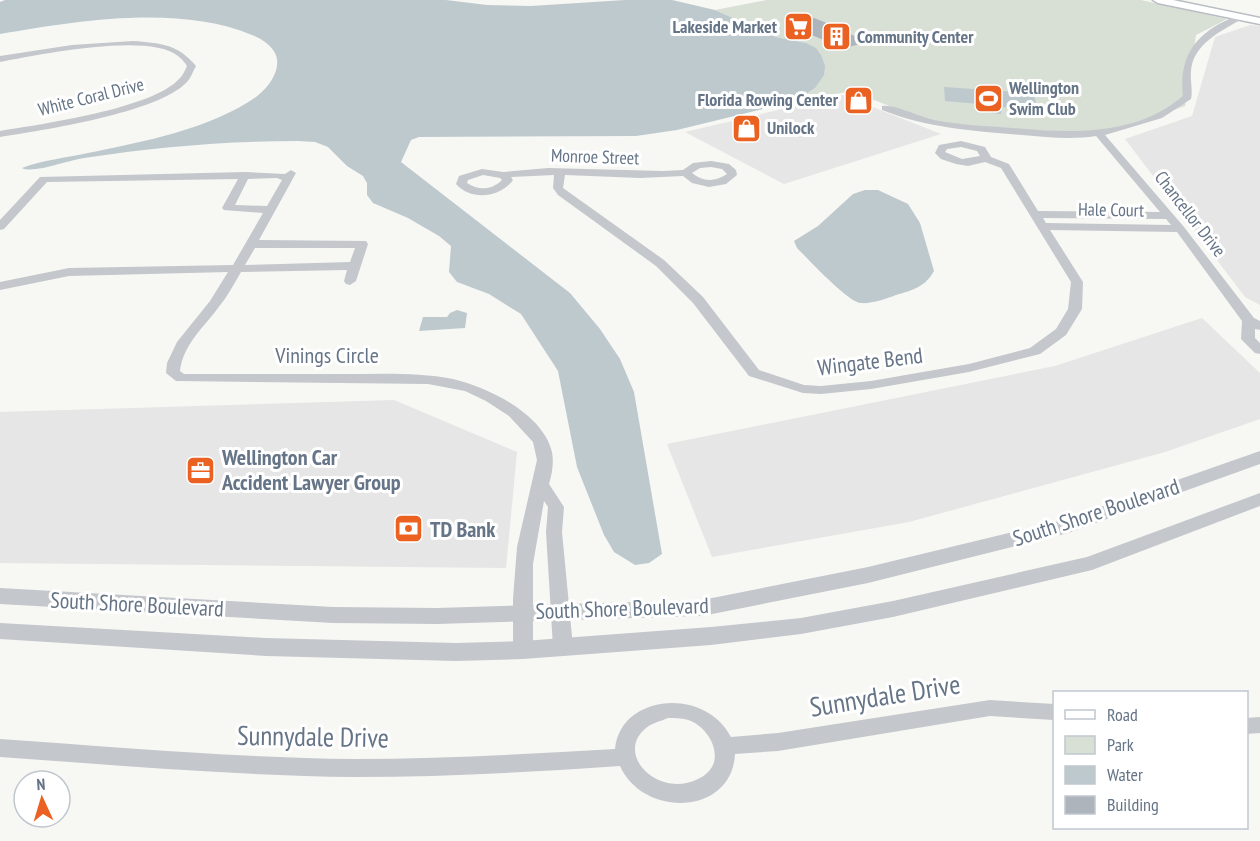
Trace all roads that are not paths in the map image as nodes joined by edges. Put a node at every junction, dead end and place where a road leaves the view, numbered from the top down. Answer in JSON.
{"nodes":[{"id":1,"x":1158,"y":0,"type":"edge"},
{"id":2,"x":1189,"y":0,"type":"edge"},
{"id":3,"x":1239,"y":17,"type":"junction"},
{"id":4,"x":1260,"y":18,"type":"edge"},
{"id":5,"x":0,"y":59,"type":"edge"},
{"id":6,"x":885,"y":108,"type":"dead end"},
{"id":7,"x":0,"y":134,"type":"edge"},
{"id":8,"x":1098,"y":134,"type":"junction"},
{"id":9,"x":985,"y":158,"type":"dead end"},
{"id":10,"x":560,"y":172,"type":"junction"},
{"id":11,"x":686,"y":173,"type":"dead end"},
{"id":12,"x":245,"y":175,"type":"junction"},
{"id":13,"x":502,"y":175,"type":"dead end"},
{"id":14,"x":271,"y":210,"type":"junction"},
{"id":15,"x":1035,"y":214,"type":"junction"},
{"id":16,"x":1079,"y":215,"type":"junction"},
{"id":17,"x":1169,"y":216,"type":"junction"},
{"id":18,"x":1042,"y":226,"type":"junction"},
{"id":19,"x":0,"y":227,"type":"edge"},
{"id":20,"x":1088,"y":227,"type":"junction"},
{"id":21,"x":1180,"y":230,"type":"junction"},
{"id":22,"x":249,"y":244,"type":"junction"},
{"id":23,"x":355,"y":266,"type":"junction"},
{"id":24,"x":235,"y":268,"type":"junction"},
{"id":25,"x":350,"y":281,"type":"dead end"},
{"id":26,"x":0,"y":286,"type":"edge"},
{"id":27,"x":1255,"y":323,"type":"edge"},
{"id":28,"x":1260,"y":350,"type":"edge"},
{"id":29,"x":1260,"y":457,"type":"edge"},
{"id":30,"x":543,"y":487,"type":"junction"},
{"id":31,"x":1260,"y":499,"type":"edge"},
{"id":32,"x":0,"y":596,"type":"edge"},
{"id":33,"x":559,"y":611,"type":"junction"},
{"id":34,"x":522,"y":612,"type":"junction"},
{"id":35,"x":0,"y":631,"type":"edge"},
{"id":36,"x":563,"y":647,"type":"junction"},
{"id":37,"x":523,"y":650,"type":"junction"},
{"id":38,"x":1053,"y":712,"type":"edge"},
{"id":39,"x":725,"y":746,"type":"junction"},
{"id":40,"x":0,"y":748,"type":"edge"},
{"id":41,"x":624,"y":757,"type":"junction"}],
"edges":[{"from":1,"to":3,"type":"main road"},
{"from":2,"to":4,"type":"main road"},
{"from":3,"to":4,"type":"main road"},
{"from":3,"to":8,"type":"street"},
{"from":5,"to":7,"type":"street","name":"White Coral Drive"},
{"from":6,"to":8,"type":"street"},
{"from":8,"to":17,"type":"street","name":"Chancellor Drive"},
{"from":9,"to":15,"type":"street","name":"Wingate Bend"},
{"from":10,"to":11,"type":"street","name":"Monroe Street"},
{"from":10,"to":13,"type":"street","name":"Monroe Street"},
{"from":10,"to":18,"type":"street","name":"Wingate Bend"},
{"from":12,"to":14,"type":"street"},
{"from":12,"to":14,"type":"street","name":"Vinings Circle"},
{"from":12,"to":19,"type":"street","name":"Vinings Circle"},
{"from":14,"to":22,"type":"street","name":"Vinings Circle"},
{"from":15,"to":16,"type":"street","name":"Hale Court"},
{"from":15,"to":18,"type":"street","name":"Wingate Bend"},
{"from":16,"to":17,"type":"street","name":"Hale Court"},
{"from":16,"to":20,"type":"street"},
{"from":17,"to":21,"type":"street","name":"Chancellor Drive"},
{"from":18,"to":20,"type":"street","name":"Hale Court"},
{"from":20,"to":21,"type":"street","name":"Hale Court"},
{"from":21,"to":27,"type":"street","name":"Chancellor Drive"},
{"from":22,"to":23,"type":"street"},
{"from":22,"to":24,"type":"street","name":"Vinings Circle"},
{"from":23,"to":24,"type":"street"},
{"from":23,"to":25,"type":"street"},
{"from":24,"to":26,"type":"street"},
{"from":24,"to":30,"type":"street","name":"Vinings Circle"},
{"from":27,"to":28,"type":"street","name":"Chancellor Drive"},
{"from":29,"to":33,"type":"street","name":"South Shore Boulevard"},
{"from":30,"to":33,"type":"street","name":"Vinings Circle"},
{"from":30,"to":34,"type":"street","name":"Vinings Circle"},
{"from":31,"to":36,"type":"street","name":"South Shore Boulevard"},
{"from":32,"to":34,"type":"street","name":"South Shore Boulevard"},
{"from":33,"to":34,"type":"street","name":"South Shore Boulevard"},
{"from":33,"to":36,"type":"street","name":"Vinings Circle"},
{"from":34,"to":37,"type":"street","name":"Vinings Circle"},
{"from":35,"to":37,"type":"street","name":"South Shore Boulevard"},
{"from":36,"to":37,"type":"street","name":"South Shore Boulevard"},
{"from":38,"to":39,"type":"street","name":"Sunnydale Drive"},
{"from":39,"to":41,"type":"street"},
{"from":39,"to":41,"type":"street"},
{"from":40,"to":41,"type":"street","name":"Sunnydale Drive"}]}
